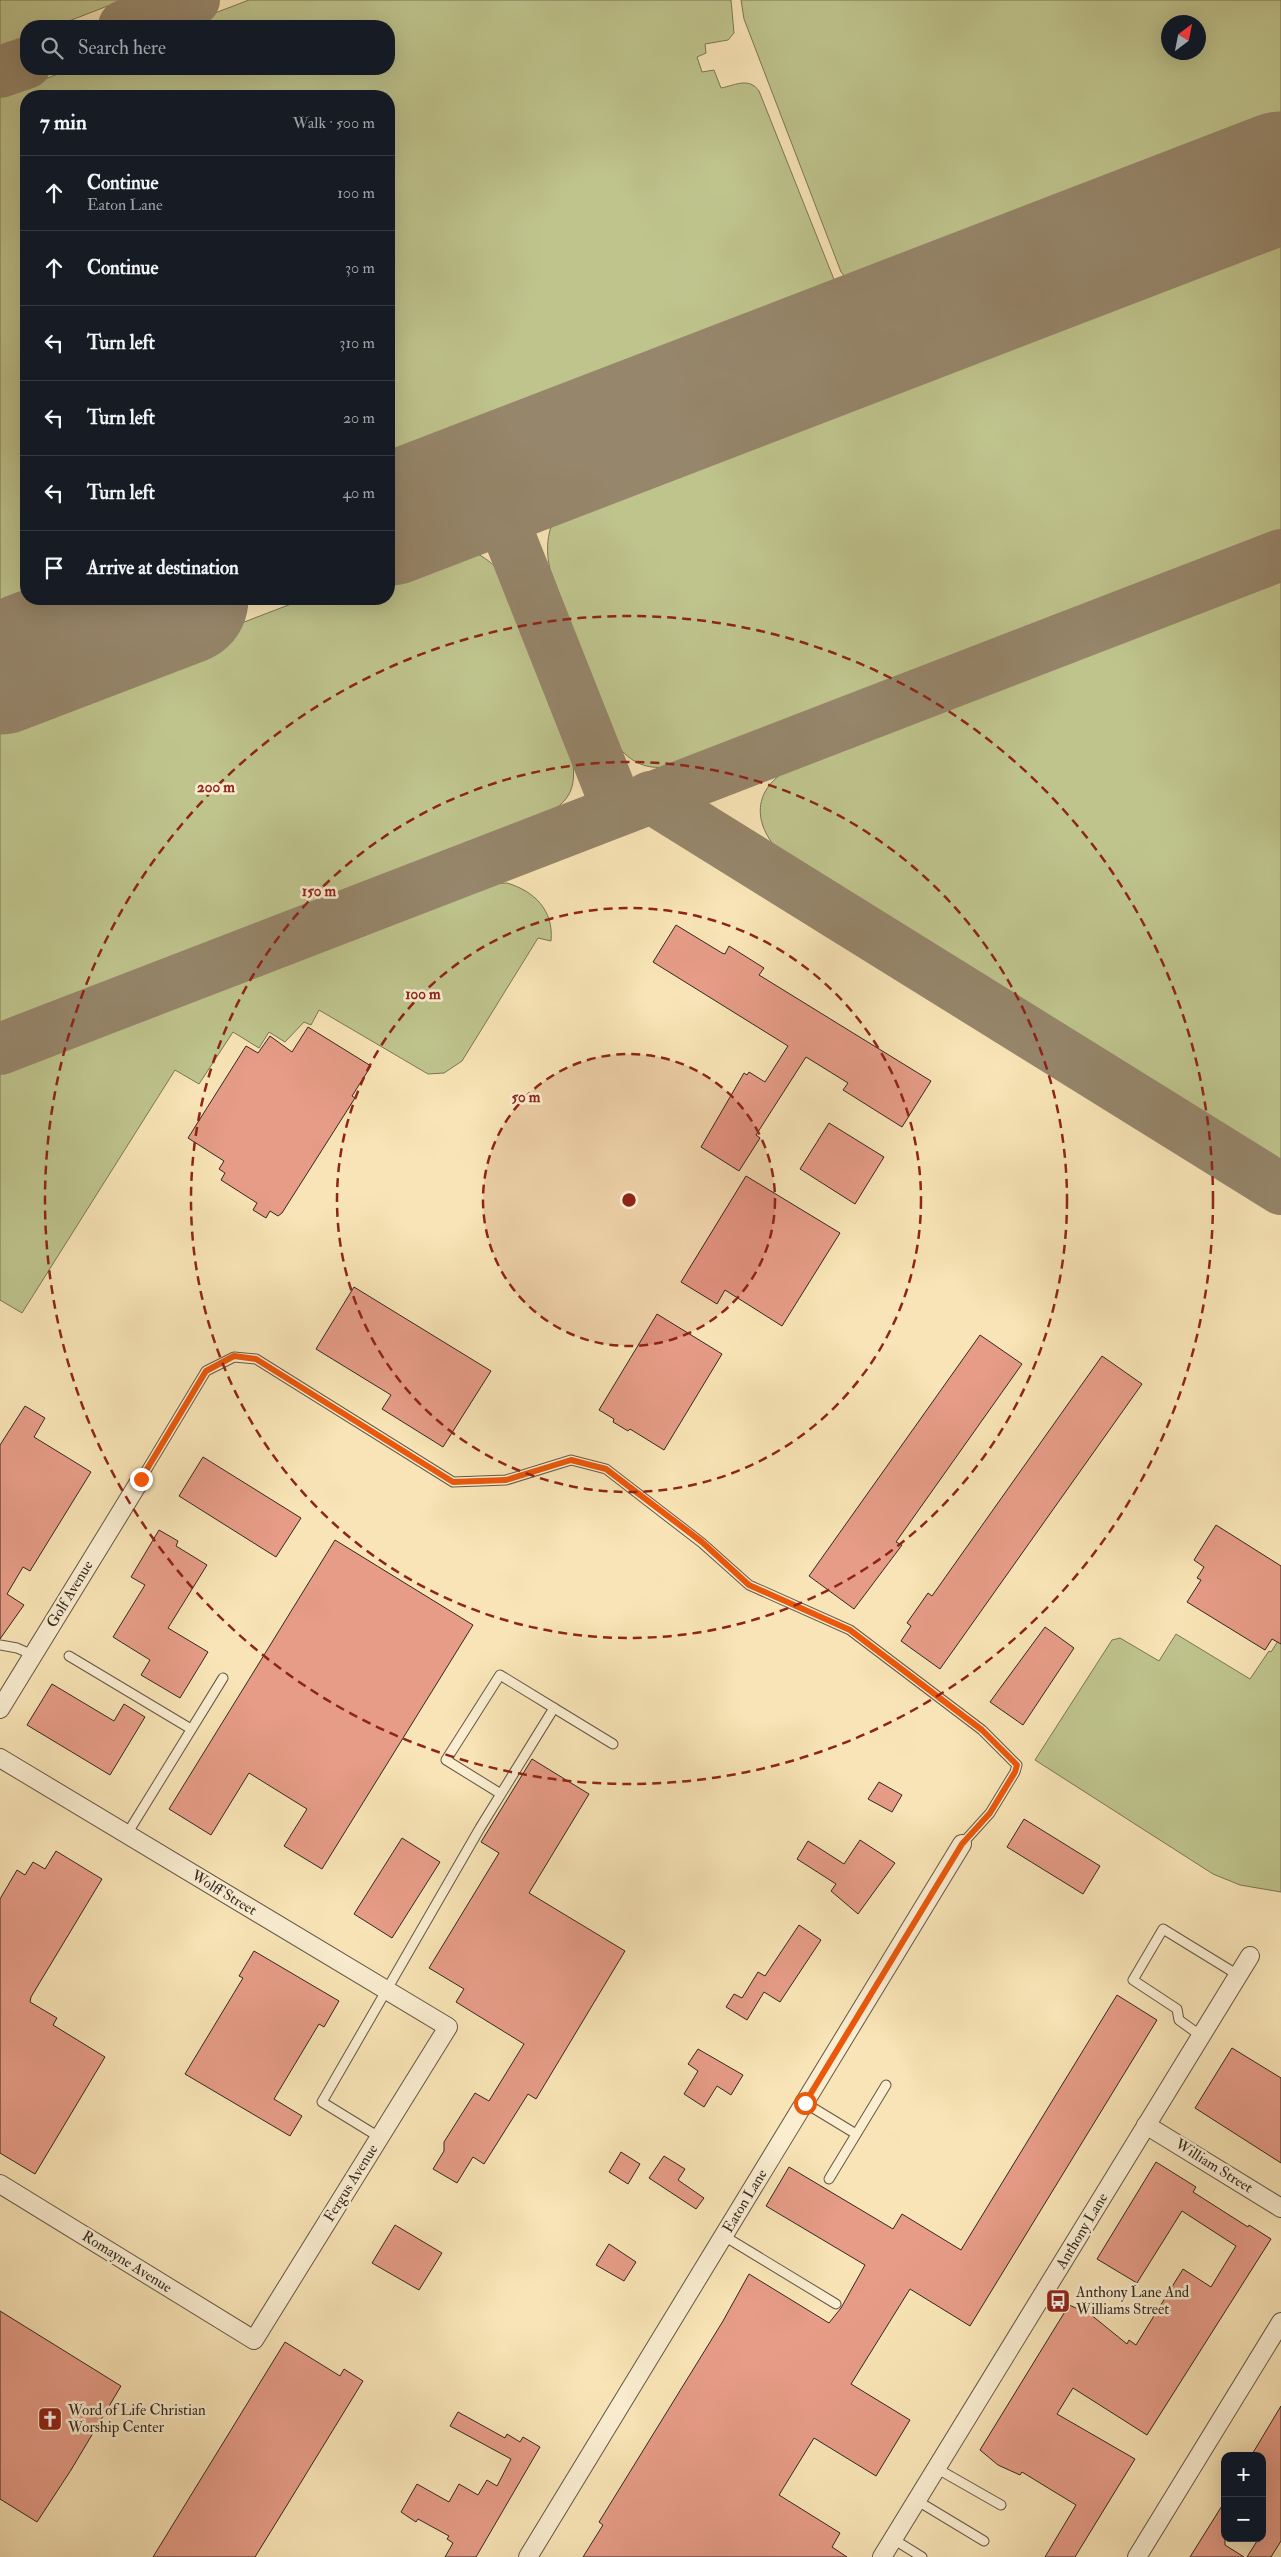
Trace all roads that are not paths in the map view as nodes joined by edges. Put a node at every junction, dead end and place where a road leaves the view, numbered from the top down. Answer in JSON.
{"nodes":[{"id":1,"x":141,"y":1479,"type":"joint"},
{"id":2,"x":0,"y":1645,"type":"edge"},
{"id":3,"x":33,"y":1656,"type":"junction"},
{"id":4,"x":69,"y":1656,"type":"dead end"},
{"id":5,"x":223,"y":1678,"type":"dead end"},
{"id":6,"x":554,"y":1708,"type":"junction"},
{"id":7,"x":0,"y":1709,"type":"edge"},
{"id":8,"x":192,"y":1729,"type":"junction"},
{"id":9,"x":613,"y":1744,"type":"dead end"},
{"id":10,"x":0,"y":1758,"type":"edge"},
{"id":11,"x":501,"y":1794,"type":"junction"},
{"id":12,"x":127,"y":1834,"type":"junction"},
{"id":13,"x":962,"y":1844,"type":"joint"},
{"id":14,"x":1250,"y":1956,"type":"dead end"},
{"id":15,"x":1238,"y":1976,"type":"junction"},
{"id":16,"x":387,"y":1991,"type":"junction"},
{"id":17,"x":448,"y":2027,"type":"joint"},
{"id":18,"x":1201,"y":2036,"type":"junction"},
{"id":19,"x":886,"y":2085,"type":"dead end"},
{"id":20,"x":805,"y":2103,"type":"junction"},
{"id":21,"x":1146,"y":2125,"type":"junction"},
{"id":22,"x":856,"y":2134,"type":"junction"},
{"id":23,"x":380,"y":2137,"type":"junction"},
{"id":24,"x":829,"y":2179,"type":"dead end"},
{"id":25,"x":0,"y":2184,"type":"edge"},
{"id":26,"x":1281,"y":2208,"type":"edge"},
{"id":27,"x":724,"y":2236,"type":"junction"},
{"id":28,"x":836,"y":2304,"type":"dead end"},
{"id":29,"x":1281,"y":2322,"type":"edge"},
{"id":30,"x":254,"y":2340,"type":"joint"},
{"id":31,"x":936,"y":2468,"type":"junction"},
{"id":32,"x":916,"y":2500,"type":"junction"},
{"id":33,"x":1001,"y":2505,"type":"dead end"},
{"id":34,"x":892,"y":2539,"type":"junction"},
{"id":35,"x":984,"y":2541,"type":"dead end"},
{"id":36,"x":528,"y":2557,"type":"edge"},
{"id":37,"x":882,"y":2557,"type":"edge"},
{"id":38,"x":922,"y":2557,"type":"edge"},
{"id":39,"x":1137,"y":2557,"type":"edge"}],
"edges":[{"from":1,"to":3,"type":"street","name":"Golf Avenue"},
{"from":1,"to":13,"type":"lane"},
{"from":2,"to":3,"type":"lane"},
{"from":3,"to":7,"type":"street","name":"Golf Avenue"},
{"from":4,"to":8,"type":"lane"},
{"from":5,"to":8,"type":"lane"},
{"from":6,"to":9,"type":"lane"},
{"from":6,"to":11,"type":"lane"},
{"from":6,"to":11,"type":"lane"},
{"from":8,"to":12,"type":"lane"},
{"from":10,"to":12,"type":"street","name":"Wolff Street"},
{"from":11,"to":16,"type":"lane"},
{"from":12,"to":16,"type":"street","name":"Wolff Street"},
{"from":13,"to":20,"type":"street","name":"Eaton Lane"},
{"from":14,"to":15,"type":"street","name":"Anthony Lane"},
{"from":15,"to":18,"type":"street","name":"Anthony Lane"},
{"from":15,"to":18,"type":"lane"},
{"from":16,"to":17,"type":"street","name":"Wolff Street"},
{"from":16,"to":23,"type":"lane"},
{"from":17,"to":23,"type":"street","name":"Fergus Avenue"},
{"from":18,"to":21,"type":"street","name":"Anthony Lane"},
{"from":19,"to":22,"type":"lane"},
{"from":20,"to":22,"type":"lane"},
{"from":20,"to":27,"type":"street","name":"Eaton Lane"},
{"from":21,"to":26,"type":"street","name":"William Street"},
{"from":21,"to":31,"type":"street","name":"Anthony Lane"},
{"from":22,"to":24,"type":"lane"},
{"from":23,"to":30,"type":"street","name":"Fergus Avenue"},
{"from":25,"to":30,"type":"street","name":"Romayne Avenue"},
{"from":27,"to":28,"type":"lane"},
{"from":27,"to":36,"type":"street","name":"Eaton Lane"},
{"from":29,"to":39,"type":"street"},
{"from":31,"to":32,"type":"street","name":"Anthony Lane"},
{"from":31,"to":33,"type":"lane"},
{"from":32,"to":34,"type":"street","name":"Anthony Lane"},
{"from":32,"to":35,"type":"lane"},
{"from":34,"to":37,"type":"street","name":"Anthony Lane"},
{"from":34,"to":38,"type":"lane"}]}
